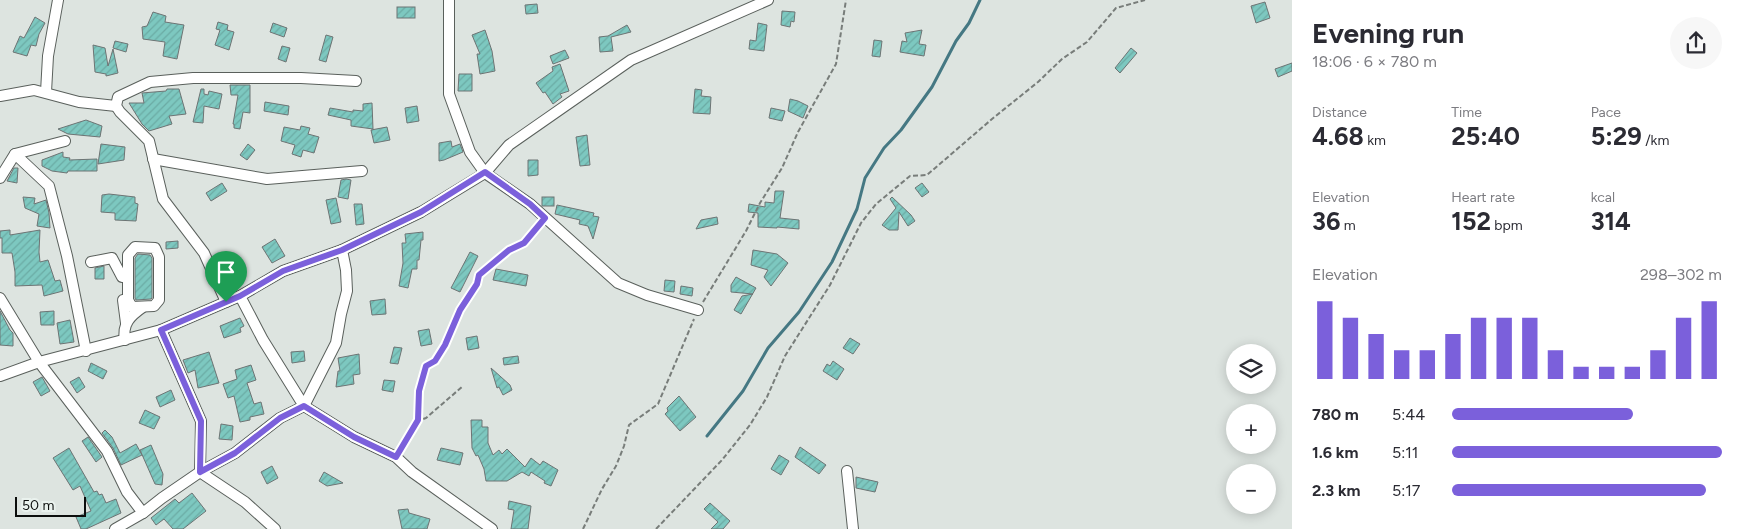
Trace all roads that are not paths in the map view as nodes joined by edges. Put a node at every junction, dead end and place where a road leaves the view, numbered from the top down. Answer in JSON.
{"nodes":[{"id":1,"x":58,"y":0,"type":"edge"},
{"id":2,"x":449,"y":0,"type":"edge"},
{"id":3,"x":768,"y":0,"type":"edge"},
{"id":4,"x":356,"y":81,"type":"dead end"},
{"id":5,"x":46,"y":92,"type":"junction"},
{"id":6,"x":0,"y":96,"type":"edge"},
{"id":7,"x":116,"y":106,"type":"junction"},
{"id":8,"x":65,"y":141,"type":"dead end"},
{"id":9,"x":15,"y":154,"type":"junction"},
{"id":10,"x":153,"y":159,"type":"junction"},
{"id":11,"x":362,"y":171,"type":"dead end"},
{"id":12,"x":485,"y":172,"type":"junction"},
{"id":13,"x":0,"y":178,"type":"edge"},
{"id":14,"x":342,"y":250,"type":"junction"},
{"id":15,"x":91,"y":262,"type":"dead end"},
{"id":16,"x":125,"y":277,"type":"junction"},
{"id":17,"x":240,"y":296,"type":"junction"},
{"id":18,"x":0,"y":298,"type":"edge"},
{"id":19,"x":125,"y":300,"type":"junction"},
{"id":20,"x":226,"y":302,"type":"junction"},
{"id":21,"x":143,"y":306,"type":"junction"},
{"id":22,"x":698,"y":310,"type":"road end"},
{"id":23,"x":126,"y":323,"type":"junction"},
{"id":24,"x":161,"y":330,"type":"junction"},
{"id":25,"x":125,"y":340,"type":"junction"},
{"id":26,"x":86,"y":351,"type":"junction"},
{"id":27,"x":39,"y":362,"type":"junction"},
{"id":28,"x":0,"y":376,"type":"edge"},
{"id":29,"x":304,"y":406,"type":"junction"},
{"id":30,"x":847,"y":471,"type":"dead end"},
{"id":31,"x":200,"y":472,"type":"junction"},
{"id":32,"x":143,"y":513,"type":"junction"},
{"id":33,"x":115,"y":529,"type":"edge"},
{"id":34,"x":275,"y":529,"type":"edge"},
{"id":35,"x":492,"y":529,"type":"edge"},
{"id":36,"x":853,"y":529,"type":"edge"}],
"edges":[{"from":1,"to":5,"type":"street"},
{"from":2,"to":12,"type":"street"},
{"from":3,"to":12,"type":"street"},
{"from":4,"to":7,"type":"street"},
{"from":5,"to":6,"type":"street"},
{"from":5,"to":7,"type":"street"},
{"from":7,"to":10,"type":"street"},
{"from":8,"to":9,"type":"street"},
{"from":9,"to":13,"type":"street"},
{"from":9,"to":26,"type":"street"},
{"from":10,"to":11,"type":"street"},
{"from":10,"to":20,"type":"street"},
{"from":12,"to":14,"type":"street"},
{"from":12,"to":22,"type":"street"},
{"from":14,"to":17,"type":"street"},
{"from":14,"to":29,"type":"street"},
{"from":15,"to":16,"type":"street"},
{"from":16,"to":19,"type":"street"},
{"from":16,"to":21,"type":"street"},
{"from":17,"to":20,"type":"street"},
{"from":17,"to":29,"type":"street"},
{"from":18,"to":27,"type":"street"},
{"from":19,"to":21,"type":"street"},
{"from":19,"to":23,"type":"street"},
{"from":20,"to":24,"type":"street"},
{"from":21,"to":23,"type":"street"},
{"from":23,"to":25,"type":"street"},
{"from":24,"to":25,"type":"street"},
{"from":24,"to":31,"type":"street"},
{"from":25,"to":26,"type":"street"},
{"from":26,"to":27,"type":"street"},
{"from":27,"to":28,"type":"street"},
{"from":27,"to":32,"type":"street"},
{"from":29,"to":31,"type":"street"},
{"from":29,"to":35,"type":"street"},
{"from":30,"to":36,"type":"street"},
{"from":31,"to":32,"type":"street"},
{"from":31,"to":34,"type":"street"},
{"from":32,"to":33,"type":"street"}]}
